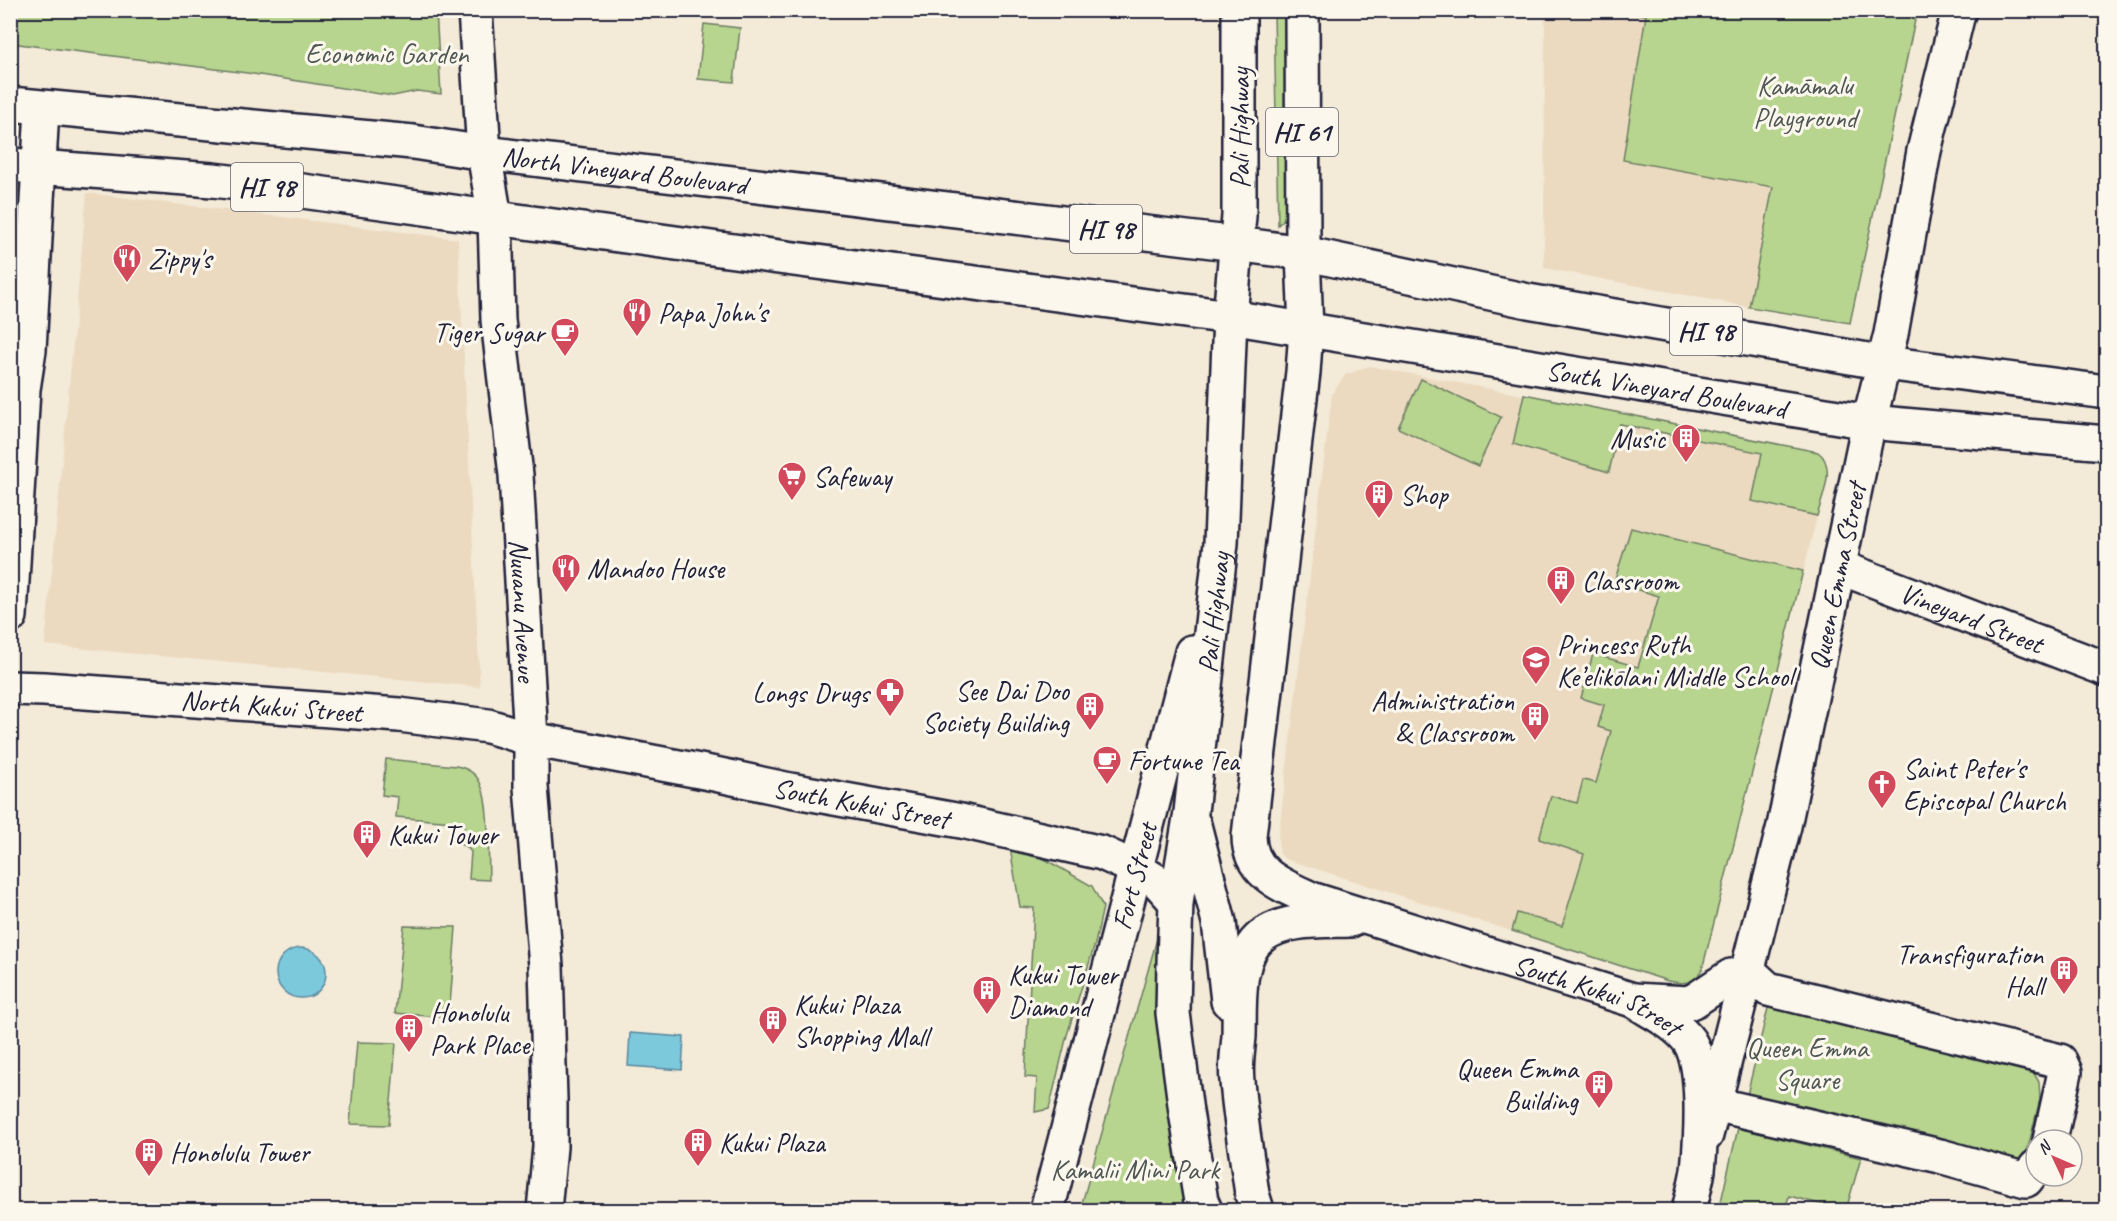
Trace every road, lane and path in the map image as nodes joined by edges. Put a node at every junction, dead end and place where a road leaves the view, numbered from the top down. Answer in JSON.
{"nodes":[{"id":1,"x":475,"y":10,"type":"edge"},
{"id":2,"x":1239,"y":10,"type":"edge"},
{"id":3,"x":1302,"y":10,"type":"edge"},
{"id":4,"x":1959,"y":10,"type":"edge"},
{"id":5,"x":26,"y":106,"type":"edge"},
{"id":6,"x":484,"y":153,"type":"junction"},
{"id":7,"x":24,"y":167,"type":"edge"},
{"id":8,"x":495,"y":218,"type":"junction"},
{"id":9,"x":1237,"y":244,"type":"junction"},
{"id":10,"x":1303,"y":253,"type":"junction"},
{"id":11,"x":1230,"y":317,"type":"junction"},
{"id":12,"x":1306,"y":330,"type":"junction"},
{"id":13,"x":1885,"y":363,"type":"junction"},
{"id":14,"x":2106,"y":392,"type":"edge"},
{"id":15,"x":1869,"y":422,"type":"junction"},
{"id":16,"x":2106,"y":443,"type":"edge"},
{"id":17,"x":1221,"y":543,"type":"junction"},
{"id":18,"x":1839,"y":567,"type":"junction"},
{"id":19,"x":10,"y":616,"type":"edge"},
{"id":20,"x":2106,"y":669,"type":"edge"},
{"id":21,"x":10,"y":688,"type":"edge"},
{"id":22,"x":531,"y":739,"type":"junction"},
{"id":23,"x":1191,"y":812,"type":"junction"},
{"id":24,"x":1136,"y":868,"type":"junction"},
{"id":25,"x":1176,"y":902,"type":"junction"},
{"id":26,"x":1374,"y":919,"type":"junction"},
{"id":27,"x":1747,"y":975,"type":"junction"},
{"id":28,"x":1633,"y":1000,"type":"junction"},
{"id":29,"x":1236,"y":1079,"type":"junction"},
{"id":30,"x":1714,"y":1104,"type":"junction"},
{"id":31,"x":2053,"y":1128,"type":"edge"},
{"id":32,"x":1698,"y":1170,"type":"junction"},
{"id":33,"x":2024,"y":1179,"type":"edge"},
{"id":34,"x":544,"y":1210,"type":"edge"},
{"id":35,"x":1047,"y":1210,"type":"edge"},
{"id":36,"x":1205,"y":1210,"type":"edge"},
{"id":37,"x":1257,"y":1210,"type":"edge"},
{"id":38,"x":1689,"y":1210,"type":"edge"}],
"edges":[{"from":1,"to":6,"type":"main road","name":"Nuuanu Avenue"},
{"from":2,"to":9,"type":"main road","name":"Pali Highway","number":"HI 61"},
{"from":3,"to":10,"type":"main road","number":"HI 61"},
{"from":4,"to":13,"type":"main road","name":"Queen Emma Street"},
{"from":5,"to":6,"type":"main road","name":"North Vineyard Boulevard","number":"HI 98"},
{"from":5,"to":7,"type":"main road"},
{"from":6,"to":8,"type":"main road","name":"Nuuanu Avenue"},
{"from":6,"to":9,"type":"main road","name":"North Vineyard Boulevard","number":"HI 98"},
{"from":7,"to":8,"type":"main road","number":"HI 98"},
{"from":7,"to":19,"type":"main road"},
{"from":8,"to":11,"type":"main road","number":"HI 98"},
{"from":8,"to":22,"type":"main road","name":"Nuuanu Avenue"},
{"from":9,"to":10,"type":"main road","number":"HI 98"},
{"from":9,"to":11,"type":"main road","name":"Pali Highway","number":"HI 61"},
{"from":10,"to":12,"type":"main road","number":"HI 61"},
{"from":10,"to":13,"type":"main road","number":"HI 98"},
{"from":11,"to":12,"type":"main road","name":"South Vineyard Boulevard","number":"HI 98"},
{"from":11,"to":17,"type":"main road","name":"Pali Highway"},
{"from":12,"to":15,"type":"main road","name":"South Vineyard Boulevard","number":"HI 98"},
{"from":12,"to":26,"type":"main road"},
{"from":13,"to":14,"type":"main road","number":"HI 98"},
{"from":13,"to":15,"type":"main road","name":"Queen Emma Street"},
{"from":15,"to":16,"type":"main road","name":"South Vineyard Boulevard","number":"HI 98"},
{"from":15,"to":18,"type":"main road","name":"Queen Emma Street"},
{"from":17,"to":23,"type":"main road","name":"Pali Highway"},
{"from":17,"to":24,"type":"main road","name":"Fort Street"},
{"from":18,"to":20,"type":"main road","name":"Vineyard Street"},
{"from":18,"to":27,"type":"main road","name":"Queen Emma Street"},
{"from":21,"to":22,"type":"main road","name":"North Kukui Street"},
{"from":22,"to":24,"type":"main road","name":"South Kukui Street"},
{"from":22,"to":34,"type":"main road","name":"Nuuanu Avenue"},
{"from":23,"to":25,"type":"main road","name":"Pali Highway"},
{"from":23,"to":29,"type":"main road"},
{"from":24,"to":25,"type":"main road","name":"South Kukui Street"},
{"from":24,"to":35,"type":"main road","name":"Fort Street"},
{"from":25,"to":36,"type":"main road","name":"Pali Highway"},
{"from":26,"to":28,"type":"main road","name":"South Kukui Street"},
{"from":26,"to":29,"type":"main road"},
{"from":27,"to":28,"type":"main road"},
{"from":27,"to":30,"type":"main road","name":"Queen Emma Street"},
{"from":27,"to":31,"type":"main road"},
{"from":28,"to":32,"type":"main road","name":"South Kukui Street"},
{"from":29,"to":37,"type":"main road"},
{"from":30,"to":32,"type":"main road","name":"Queen Emma Street"},
{"from":30,"to":33,"type":"main road"},
{"from":32,"to":38,"type":"main road","name":"Queen Emma Street"}]}
